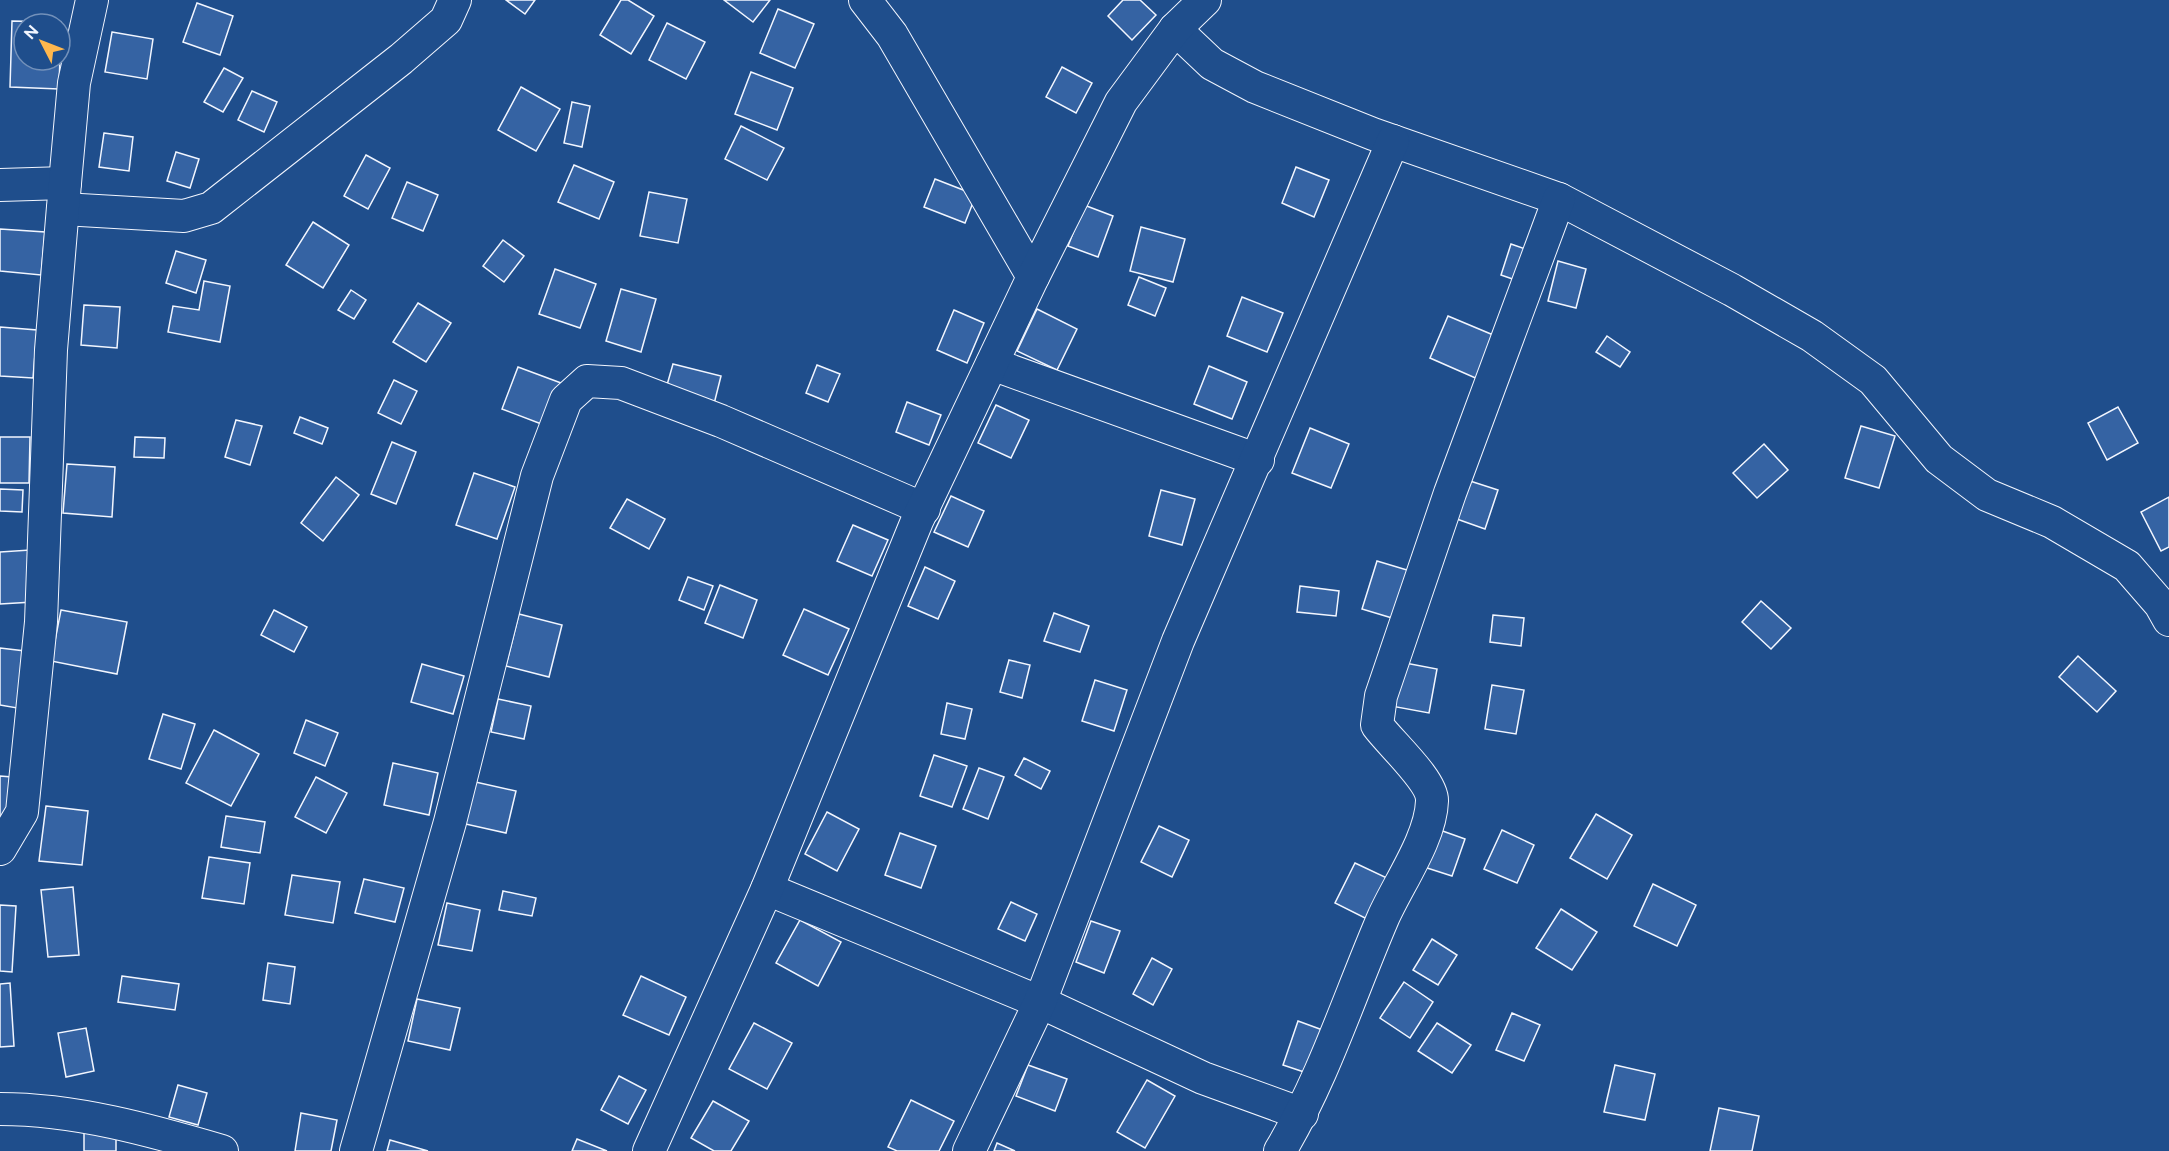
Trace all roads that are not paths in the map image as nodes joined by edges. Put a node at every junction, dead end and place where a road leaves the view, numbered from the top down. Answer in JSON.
{"nodes":[{"id":1,"x":92,"y":0,"type":"edge"},
{"id":2,"x":455,"y":0,"type":"edge"},
{"id":3,"x":865,"y":0,"type":"edge"},
{"id":4,"x":1205,"y":0,"type":"edge"},
{"id":5,"x":1175,"y":29,"type":"junction"},
{"id":6,"x":1393,"y":141,"type":"junction"},
{"id":7,"x":0,"y":185,"type":"edge"},
{"id":8,"x":64,"y":196,"type":"junction"},
{"id":9,"x":1558,"y":199,"type":"junction"},
{"id":10,"x":1033,"y":277,"type":"junction"},
{"id":11,"x":992,"y":364,"type":"junction"},
{"id":12,"x":1258,"y":460,"type":"junction"},
{"id":13,"x":924,"y":509,"type":"junction"},
{"id":14,"x":2169,"y":620,"type":"edge"},
{"id":15,"x":0,"y":849,"type":"edge"},
{"id":16,"x":767,"y":889,"type":"junction"},
{"id":17,"x":1040,"y":1002,"type":"junction"},
{"id":18,"x":0,"y":1109,"type":"edge"},
{"id":19,"x":1302,"y":1114,"type":"junction"},
{"id":20,"x":222,"y":1151,"type":"edge"},
{"id":21,"x":356,"y":1151,"type":"edge"},
{"id":22,"x":649,"y":1151,"type":"edge"},
{"id":23,"x":969,"y":1151,"type":"edge"},
{"id":24,"x":1280,"y":1151,"type":"edge"}],
"edges":[{"from":1,"to":8,"type":"street"},
{"from":2,"to":8,"type":"street"},
{"from":3,"to":10,"type":"street"},
{"from":4,"to":5,"type":"street"},
{"from":5,"to":6,"type":"street"},
{"from":5,"to":10,"type":"street"},
{"from":6,"to":9,"type":"street"},
{"from":6,"to":12,"type":"street"},
{"from":7,"to":8,"type":"street"},
{"from":8,"to":15,"type":"street"},
{"from":9,"to":14,"type":"street"},
{"from":9,"to":19,"type":"street"},
{"from":10,"to":11,"type":"street"},
{"from":11,"to":12,"type":"street"},
{"from":11,"to":13,"type":"street"},
{"from":12,"to":17,"type":"street"},
{"from":13,"to":16,"type":"street"},
{"from":13,"to":21,"type":"street"},
{"from":16,"to":17,"type":"street"},
{"from":16,"to":22,"type":"street"},
{"from":17,"to":19,"type":"street"},
{"from":17,"to":23,"type":"street"},
{"from":18,"to":20,"type":"street"},
{"from":19,"to":24,"type":"street"}]}
